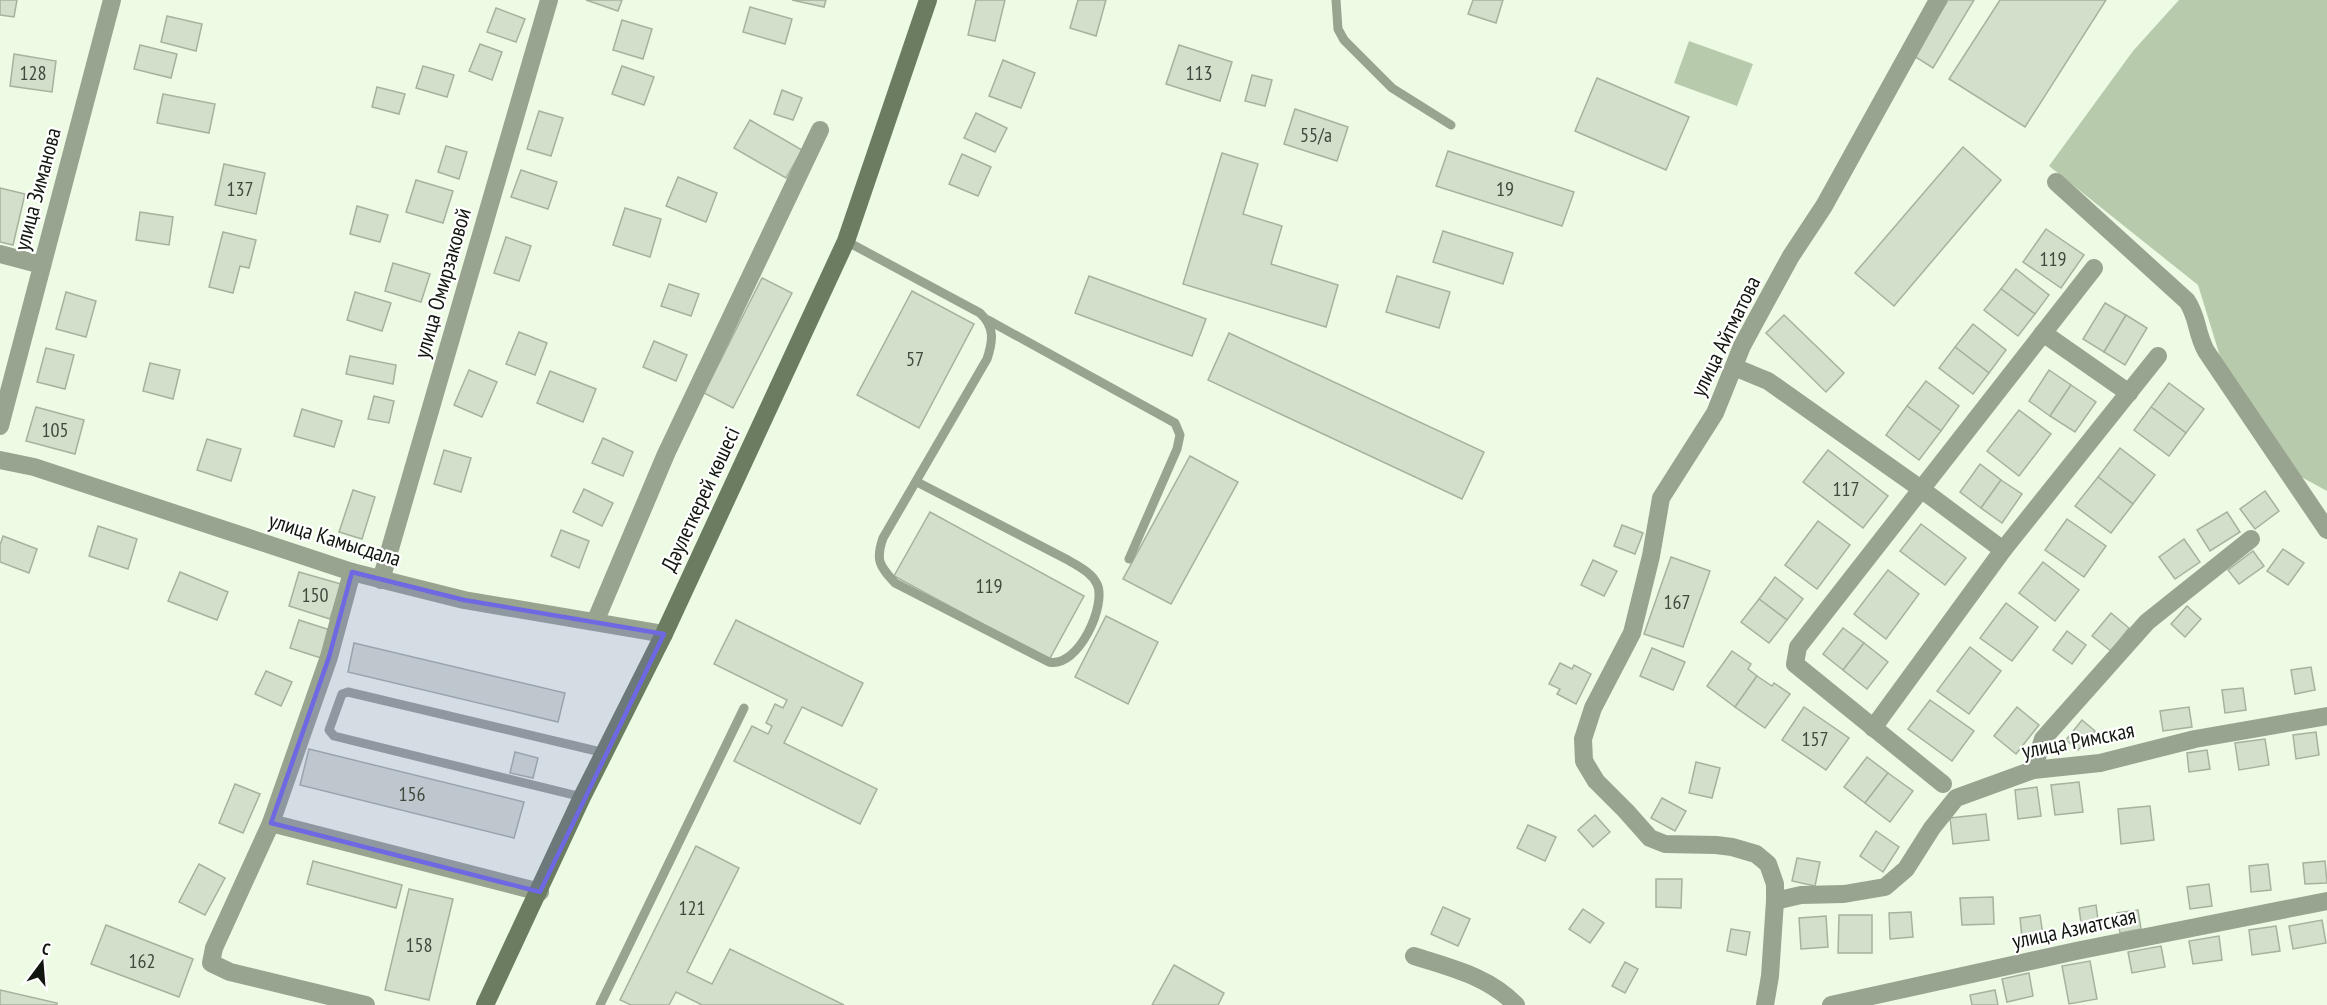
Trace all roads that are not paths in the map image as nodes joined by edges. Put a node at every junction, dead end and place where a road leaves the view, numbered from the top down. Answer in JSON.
{"nodes":[{"id":1,"x":112,"y":0,"type":"edge"},
{"id":2,"x":549,"y":0,"type":"edge"},
{"id":3,"x":928,"y":0,"type":"edge"},
{"id":4,"x":1336,"y":0,"type":"edge"},
{"id":5,"x":1938,"y":0,"type":"edge"},
{"id":6,"x":1451,"y":125,"type":"dead end"},
{"id":7,"x":820,"y":130,"type":"dead end"},
{"id":8,"x":2056,"y":182,"type":"dead end"},
{"id":9,"x":846,"y":241,"type":"junction"},
{"id":10,"x":0,"y":254,"type":"edge"},
{"id":11,"x":42,"y":265,"type":"junction"},
{"id":12,"x":2094,"y":268,"type":"dead end"},
{"id":13,"x":988,"y":320,"type":"junction"},
{"id":14,"x":2043,"y":333,"type":"junction"},
{"id":15,"x":2158,"y":356,"type":"dead end"},
{"id":16,"x":1734,"y":367,"type":"junction"},
{"id":17,"x":2129,"y":393,"type":"junction"},
{"id":18,"x":0,"y":426,"type":"edge"},
{"id":19,"x":0,"y":460,"type":"edge"},
{"id":20,"x":916,"y":482,"type":"junction"},
{"id":21,"x":1921,"y":489,"type":"junction"},
{"id":22,"x":2327,"y":530,"type":"edge"},
{"id":23,"x":2251,"y":539,"type":"dead end"},
{"id":24,"x":2003,"y":550,"type":"junction"},
{"id":25,"x":1129,"y":559,"type":"dead end"},
{"id":26,"x":352,"y":572,"type":"junction"},
{"id":27,"x":381,"y":580,"type":"junction"},
{"id":28,"x":595,"y":622,"type":"junction"},
{"id":29,"x":664,"y":634,"type":"junction"},
{"id":30,"x":744,"y":708,"type":"dead end"},
{"id":31,"x":2327,"y":716,"type":"edge"},
{"id":32,"x":1873,"y":728,"type":"junction"},
{"id":33,"x":605,"y":753,"type":"junction"},
{"id":34,"x":2033,"y":770,"type":"junction"},
{"id":35,"x":1942,"y":784,"type":"dead end"},
{"id":36,"x":582,"y":797,"type":"junction"},
{"id":37,"x":271,"y":823,"type":"junction"},
{"id":38,"x":540,"y":892,"type":"junction"},
{"id":39,"x":1775,"y":901,"type":"junction"},
{"id":40,"x":2327,"y":901,"type":"edge"},
{"id":41,"x":1414,"y":956,"type":"dead end"},
{"id":42,"x":366,"y":1005,"type":"edge"},
{"id":43,"x":485,"y":1005,"type":"edge"},
{"id":44,"x":600,"y":1005,"type":"edge"},
{"id":45,"x":1516,"y":1005,"type":"edge"},
{"id":46,"x":1765,"y":1005,"type":"edge"},
{"id":47,"x":1831,"y":1005,"type":"edge"}],
"edges":[{"from":1,"to":11,"type":"street","name":"улица Зиманова"},
{"from":2,"to":27,"type":"street","name":"улица Омирзаковой"},
{"from":3,"to":9,"type":"main road","name":"Дәулеткерей көшесі"},
{"from":4,"to":6,"type":"lane"},
{"from":5,"to":16,"type":"street","name":"улица Айтматова"},
{"from":7,"to":28,"type":"street"},
{"from":8,"to":22,"type":"street"},
{"from":9,"to":13,"type":"lane"},
{"from":9,"to":29,"type":"main road","name":"Дәулеткерей көшесі"},
{"from":10,"to":11,"type":"street"},
{"from":11,"to":18,"type":"street","name":"улица Зиманова"},
{"from":12,"to":14,"type":"street"},
{"from":13,"to":20,"type":"lane"},
{"from":13,"to":25,"type":"lane"},
{"from":14,"to":17,"type":"street"},
{"from":14,"to":21,"type":"street"},
{"from":15,"to":17,"type":"street"},
{"from":16,"to":21,"type":"street"},
{"from":16,"to":39,"type":"street","name":"улица Айтматова"},
{"from":17,"to":24,"type":"street"},
{"from":19,"to":26,"type":"street","name":"улица Камысдала"},
{"from":20,"to":20,"type":"lane"},
{"from":21,"to":24,"type":"street"},
{"from":21,"to":32,"type":"street"},
{"from":23,"to":34,"type":"street"},
{"from":24,"to":32,"type":"street"},
{"from":26,"to":27,"type":"street","name":"улица Камысдала"},
{"from":26,"to":37,"type":"street"},
{"from":27,"to":28,"type":"street","name":"улица Камысдала"},
{"from":28,"to":29,"type":"street","name":"улица Камысдала"},
{"from":29,"to":33,"type":"main road","name":"Дәулеткерей көшесі"},
{"from":30,"to":44,"type":"lane"},
{"from":31,"to":34,"type":"street","name":"улица Римская"},
{"from":32,"to":35,"type":"street"},
{"from":33,"to":36,"type":"main road","name":"Дәулеткерей көшесі"},
{"from":33,"to":36,"type":"lane"},
{"from":34,"to":39,"type":"street","name":"улица Римская"},
{"from":36,"to":38,"type":"main road","name":"Дәулеткерей көшесі"},
{"from":37,"to":38,"type":"street"},
{"from":37,"to":42,"type":"street"},
{"from":38,"to":43,"type":"main road","name":"Дәулеткерей көшесі"},
{"from":39,"to":46,"type":"street","name":"улица Айтматова"},
{"from":40,"to":47,"type":"street","name":"улица Азиатская"},
{"from":41,"to":45,"type":"street"}]}
